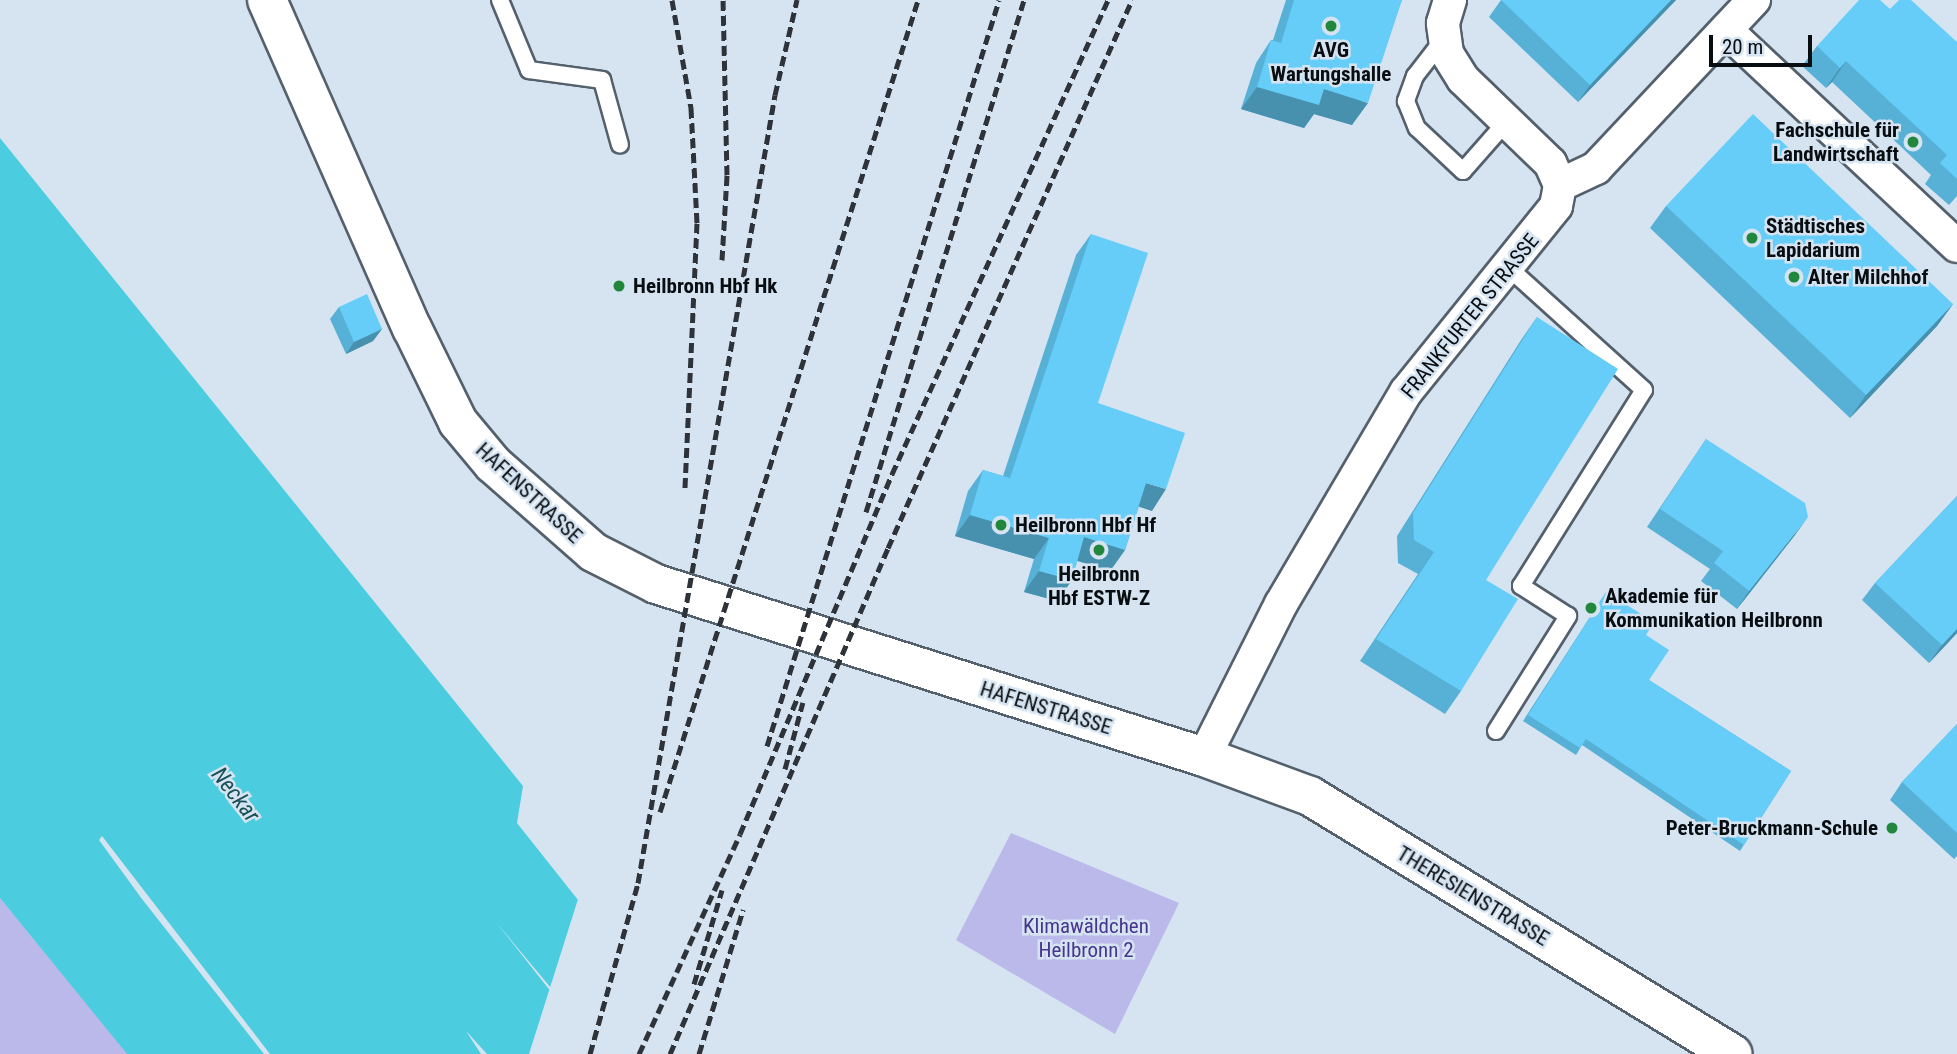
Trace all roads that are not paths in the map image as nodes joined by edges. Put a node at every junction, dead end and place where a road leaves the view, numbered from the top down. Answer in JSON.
{"nodes":[{"id":1,"x":267,"y":0,"type":"edge"},
{"id":2,"x":500,"y":0,"type":"edge"},
{"id":3,"x":1450,"y":0,"type":"edge"},
{"id":4,"x":1754,"y":0,"type":"edge"},
{"id":5,"x":1726,"y":30,"type":"junction"},
{"id":6,"x":1443,"y":40,"type":"junction"},
{"id":7,"x":1507,"y":121,"type":"junction"},
{"id":8,"x":620,"y":145,"type":"dead end"},
{"id":9,"x":1560,"y":185,"type":"junction"},
{"id":10,"x":1957,"y":246,"type":"edge"},
{"id":11,"x":1507,"y":266,"type":"junction"},
{"id":12,"x":1496,"y":731,"type":"dead end"},
{"id":13,"x":1204,"y":757,"type":"junction"},
{"id":14,"x":1733,"y":1054,"type":"edge"}],
"edges":[{"from":1,"to":13,"type":"main road","name":"HAFENSTRASSE"},
{"from":2,"to":8,"type":"lane"},
{"from":3,"to":6,"type":"street"},
{"from":4,"to":5,"type":"street"},
{"from":5,"to":9,"type":"street"},
{"from":5,"to":10,"type":"street"},
{"from":6,"to":7,"type":"street"},
{"from":6,"to":7,"type":"lane"},
{"from":7,"to":9,"type":"street"},
{"from":9,"to":11,"type":"street","name":"FRANKFURTER STRASSE"},
{"from":11,"to":12,"type":"lane"},
{"from":11,"to":13,"type":"street","name":"FRANKFURTER STRASSE"},
{"from":13,"to":14,"type":"main road","name":"THERESIENSTRASSE"}]}
